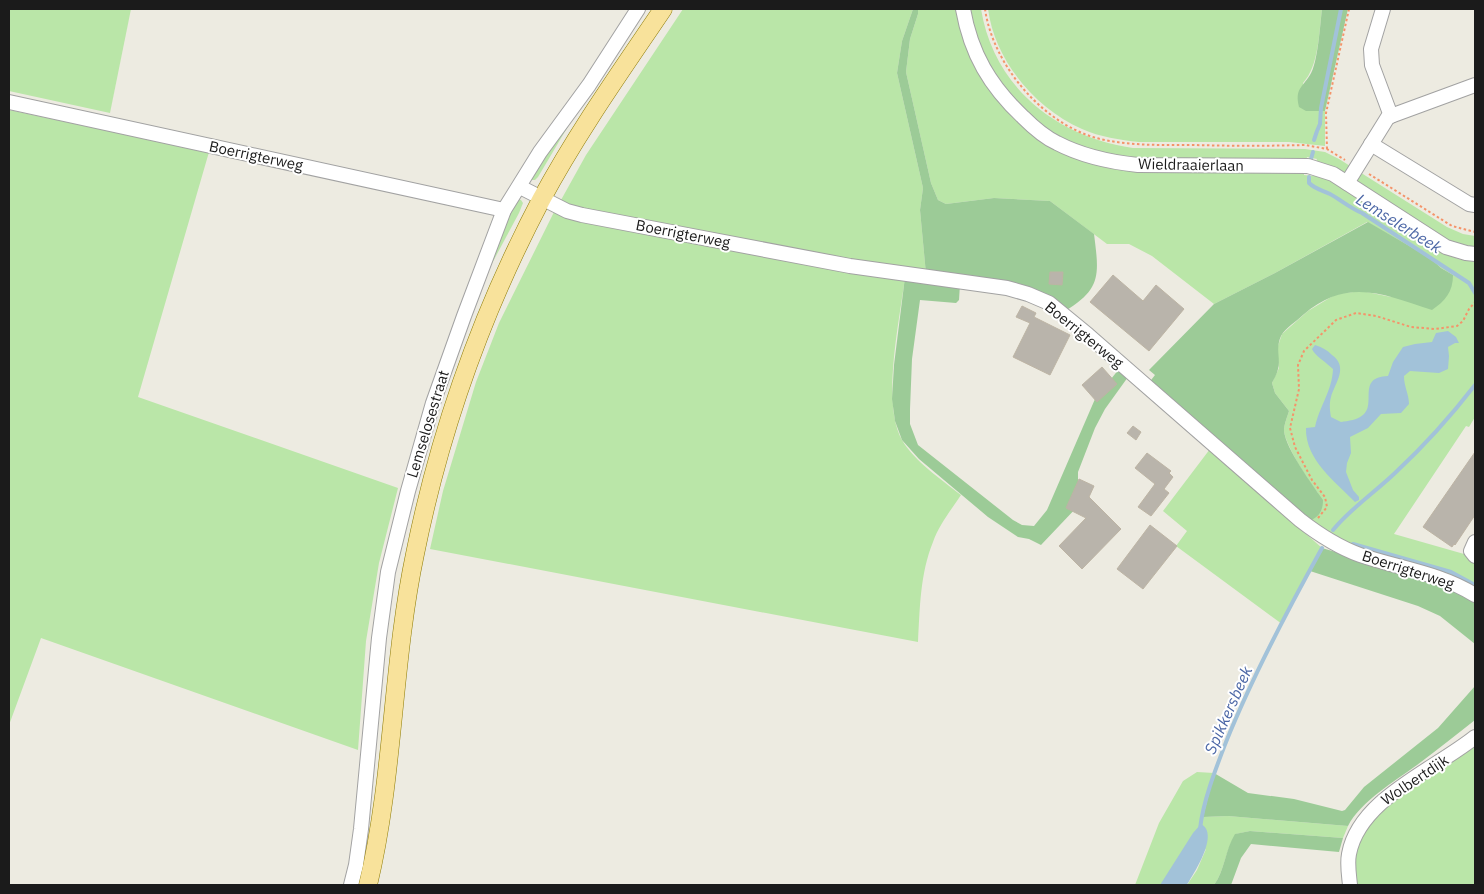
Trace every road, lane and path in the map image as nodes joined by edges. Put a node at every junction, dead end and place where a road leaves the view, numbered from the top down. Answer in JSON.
{"nodes":[{"id":1,"x":638,"y":9,"type":"edge"},
{"id":2,"x":663,"y":9,"type":"edge"},
{"id":3,"x":963,"y":9,"type":"edge"},
{"id":4,"x":985,"y":9,"type":"edge"},
{"id":5,"x":1349,"y":9,"type":"edge"},
{"id":6,"x":1384,"y":9,"type":"edge"},
{"id":7,"x":1475,"y":85,"type":"edge"},
{"id":8,"x":9,"y":102,"type":"edge"},
{"id":9,"x":1391,"y":116,"type":"junction"},
{"id":10,"x":1371,"y":144,"type":"junction"},
{"id":11,"x":1327,"y":149,"type":"junction"},
{"id":12,"x":1357,"y":167,"type":"junction"},
{"id":13,"x":1347,"y":183,"type":"junction"},
{"id":14,"x":520,"y":187,"type":"junction"},
{"id":15,"x":542,"y":198,"type":"junction"},
{"id":16,"x":1475,"y":205,"type":"edge"},
{"id":17,"x":504,"y":210,"type":"junction"},
{"id":18,"x":1475,"y":232,"type":"edge"},
{"id":19,"x":1475,"y":254,"type":"edge"},
{"id":20,"x":1475,"y":302,"type":"edge"},
{"id":21,"x":1310,"y":528,"type":"junction"},
{"id":22,"x":1475,"y":542,"type":"edge"},
{"id":23,"x":1475,"y":556,"type":"edge"},
{"id":24,"x":1475,"y":595,"type":"edge"},
{"id":25,"x":1475,"y":737,"type":"edge"},
{"id":26,"x":351,"y":885,"type":"edge"},
{"id":27,"x":368,"y":885,"type":"edge"},
{"id":28,"x":1350,"y":885,"type":"edge"}],
"edges":[{"from":1,"to":14,"type":"street","name":"Lemselosestraat"},
{"from":2,"to":15,"type":"main road"},
{"from":3,"to":13,"type":"street","name":"Wieldraaierlaan"},
{"from":4,"to":11,"type":"path","name":"Wieldraaierlaan"},
{"from":5,"to":11,"type":"path"},
{"from":6,"to":9,"type":"street"},
{"from":7,"to":9,"type":"street"},
{"from":8,"to":17,"type":"street","name":"Boerrigterweg"},
{"from":9,"to":10,"type":"street"},
{"from":10,"to":12,"type":"street"},
{"from":10,"to":16,"type":"street"},
{"from":11,"to":12,"type":"path","name":"Wieldraaierlaan"},
{"from":12,"to":13,"type":"street"},
{"from":12,"to":18,"type":"path","name":"Wieldraaierlaan"},
{"from":13,"to":19,"type":"street","name":"Wieldraaierlaan"},
{"from":14,"to":15,"type":"street","name":"Boerrigterweg"},
{"from":14,"to":17,"type":"street","name":"Lemselosestraat"},
{"from":15,"to":21,"type":"street","name":"Boerrigterweg"},
{"from":15,"to":27,"type":"main road"},
{"from":17,"to":26,"type":"street","name":"Lemselosestraat"},
{"from":20,"to":21,"type":"path"},
{"from":21,"to":24,"type":"street","name":"Boerrigterweg"},
{"from":22,"to":23,"type":"street"},
{"from":25,"to":28,"type":"street","name":"Wolbertdijk"}]}
